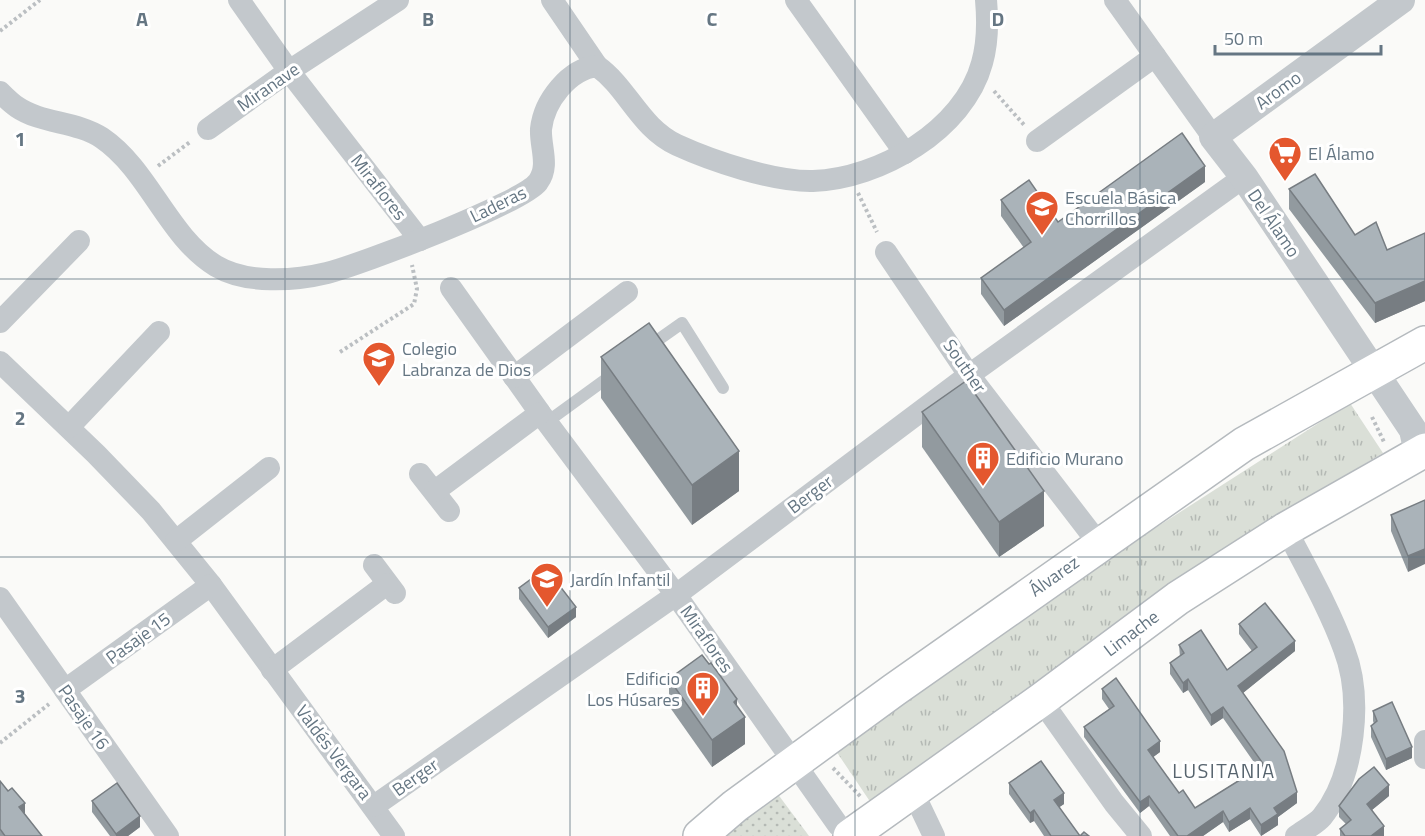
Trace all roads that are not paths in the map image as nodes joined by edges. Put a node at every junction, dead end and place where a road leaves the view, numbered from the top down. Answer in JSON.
{"nodes":[{"id":1,"x":239,"y":0,"type":"edge"},
{"id":2,"x":398,"y":0,"type":"edge"},
{"id":3,"x":552,"y":0,"type":"edge"},
{"id":4,"x":796,"y":0,"type":"edge"},
{"id":5,"x":986,"y":0,"type":"edge"},
{"id":6,"x":1115,"y":0,"type":"edge"},
{"id":7,"x":1401,"y":0,"type":"edge"},
{"id":8,"x":1155,"y":56,"type":"junction"},
{"id":9,"x":597,"y":66,"type":"junction"},
{"id":10,"x":289,"y":71,"type":"junction"},
{"id":11,"x":0,"y":92,"type":"edge"},
{"id":12,"x":208,"y":129,"type":"road end"},
{"id":13,"x":1213,"y":137,"type":"junction"},
{"id":14,"x":1037,"y":141,"type":"road end"},
{"id":15,"x":905,"y":153,"type":"junction"},
{"id":16,"x":1244,"y":177,"type":"junction"},
{"id":17,"x":79,"y":241,"type":"dead end"},
{"id":18,"x":425,"y":248,"type":"junction"},
{"id":19,"x":886,"y":252,"type":"road end"},
{"id":20,"x":451,"y":288,"type":"dead end"},
{"id":21,"x":627,"y":292,"type":"dead end"},
{"id":22,"x":0,"y":322,"type":"edge"},
{"id":23,"x":159,"y":333,"type":"dead end"},
{"id":24,"x":1425,"y":343,"type":"edge"},
{"id":25,"x":0,"y":362,"type":"edge"},
{"id":26,"x":1372,"y":371,"type":"junction"},
{"id":27,"x":969,"y":375,"type":"junction"},
{"id":28,"x":514,"y":377,"type":"junction"},
{"id":29,"x":723,"y":388,"type":"dead end"},
{"id":30,"x":543,"y":417,"type":"junction"},
{"id":31,"x":69,"y":427,"type":"junction"},
{"id":32,"x":1422,"y":452,"type":"edge"},
{"id":33,"x":269,"y":468,"type":"dead end"},
{"id":34,"x":420,"y":474,"type":"dead end"},
{"id":35,"x":435,"y":491,"type":"junction"},
{"id":36,"x":448,"y":511,"type":"dead end"},
{"id":37,"x":1286,"y":529,"type":"junction"},
{"id":38,"x":176,"y":542,"type":"junction"},
{"id":39,"x":1099,"y":544,"type":"junction"},
{"id":40,"x":374,"y":565,"type":"dead end"},
{"id":41,"x":211,"y":585,"type":"junction"},
{"id":42,"x":676,"y":595,"type":"junction"},
{"id":43,"x":0,"y":598,"type":"edge"},
{"id":44,"x":272,"y":670,"type":"junction"},
{"id":45,"x":65,"y":690,"type":"junction"},
{"id":46,"x":1041,"y":700,"type":"junction"},
{"id":47,"x":1425,"y":741,"type":"edge"},
{"id":48,"x":804,"y":755,"type":"junction"},
{"id":49,"x":1425,"y":758,"type":"edge"},
{"id":50,"x":912,"y":792,"type":"junction"},
{"id":51,"x":743,"y":801,"type":"junction"},
{"id":52,"x":374,"y":806,"type":"junction"},
{"id":53,"x":860,"y":829,"type":"edge"},
{"id":54,"x":168,"y":836,"type":"edge"},
{"id":55,"x":394,"y":836,"type":"edge"},
{"id":56,"x":682,"y":836,"type":"edge"},
{"id":57,"x":700,"y":836,"type":"edge"},
{"id":58,"x":934,"y":836,"type":"edge"},
{"id":59,"x":1141,"y":836,"type":"edge"},
{"id":60,"x":1296,"y":836,"type":"edge"}],
"edges":[{"from":1,"to":10,"type":"street","name":"Miraflores"},
{"from":2,"to":10,"type":"street","name":"Miranave"},
{"from":3,"to":9,"type":"street"},
{"from":4,"to":15,"type":"street"},
{"from":5,"to":15,"type":"street"},
{"from":6,"to":8,"type":"street","name":"Del Álamo"},
{"from":7,"to":13,"type":"street","name":"Aromo"},
{"from":8,"to":13,"type":"street","name":"Del Álamo"},
{"from":8,"to":14,"type":"street"},
{"from":9,"to":15,"type":"street"},
{"from":9,"to":18,"type":"street","name":"Laderas"},
{"from":10,"to":12,"type":"street","name":"Miranave"},
{"from":10,"to":18,"type":"street","name":"Miraflores"},
{"from":11,"to":18,"type":"street","name":"Laderas"},
{"from":13,"to":16,"type":"street","name":"Del Álamo"},
{"from":16,"to":26,"type":"street","name":"Del Álamo"},
{"from":16,"to":27,"type":"street","name":"Berger"},
{"from":17,"to":22,"type":"street"},
{"from":19,"to":27,"type":"street","name":"Souther"},
{"from":20,"to":28,"type":"street","name":"Miraflores"},
{"from":21,"to":28,"type":"street"},
{"from":23,"to":31,"type":"street"},
{"from":24,"to":26,"type":"main road","name":"Álvarez"},
{"from":25,"to":31,"type":"street","name":"Valdés Vergara"},
{"from":26,"to":32,"type":"street","name":"Del Álamo"},
{"from":26,"to":39,"type":"main road","name":"Álvarez"},
{"from":27,"to":39,"type":"street","name":"Souther"},
{"from":27,"to":42,"type":"street","name":"Berger"},
{"from":28,"to":30,"type":"street","name":"Miraflores"},
{"from":29,"to":30,"type":"lane"},
{"from":30,"to":35,"type":"street"},
{"from":30,"to":42,"type":"street","name":"Miraflores"},
{"from":31,"to":38,"type":"street","name":"Valdés Vergara"},
{"from":32,"to":37,"type":"main road","name":"Limache"},
{"from":33,"to":38,"type":"street"},
{"from":34,"to":35,"type":"street"},
{"from":35,"to":36,"type":"street"},
{"from":37,"to":46,"type":"main road","name":"Limache"},
{"from":37,"to":60,"type":"street"},
{"from":38,"to":41,"type":"street","name":"Valdés Vergara"},
{"from":39,"to":48,"type":"main road","name":"Álvarez"},
{"from":40,"to":44,"type":"street"},
{"from":41,"to":44,"type":"street","name":"Valdés Vergara"},
{"from":41,"to":45,"type":"street","name":"Pasaje 15"},
{"from":42,"to":48,"type":"street","name":"Miraflores"},
{"from":42,"to":52,"type":"street","name":"Berger"},
{"from":43,"to":45,"type":"street","name":"Pasaje 16"},
{"from":44,"to":52,"type":"street","name":"Valdés Vergara"},
{"from":45,"to":54,"type":"street","name":"Pasaje 16"},
{"from":46,"to":50,"type":"main road","name":"Limache"},
{"from":46,"to":59,"type":"street"},
{"from":47,"to":49,"type":"street"},
{"from":48,"to":51,"type":"main road","name":"Álvarez"},
{"from":48,"to":53,"type":"street","name":"Miraflores"},
{"from":50,"to":53,"type":"main road","name":"Limache"},
{"from":50,"to":58,"type":"street"},
{"from":51,"to":56,"type":"street"},
{"from":51,"to":57,"type":"main road","name":"Álvarez"},
{"from":52,"to":55,"type":"street","name":"Valdés Vergara"}]}
